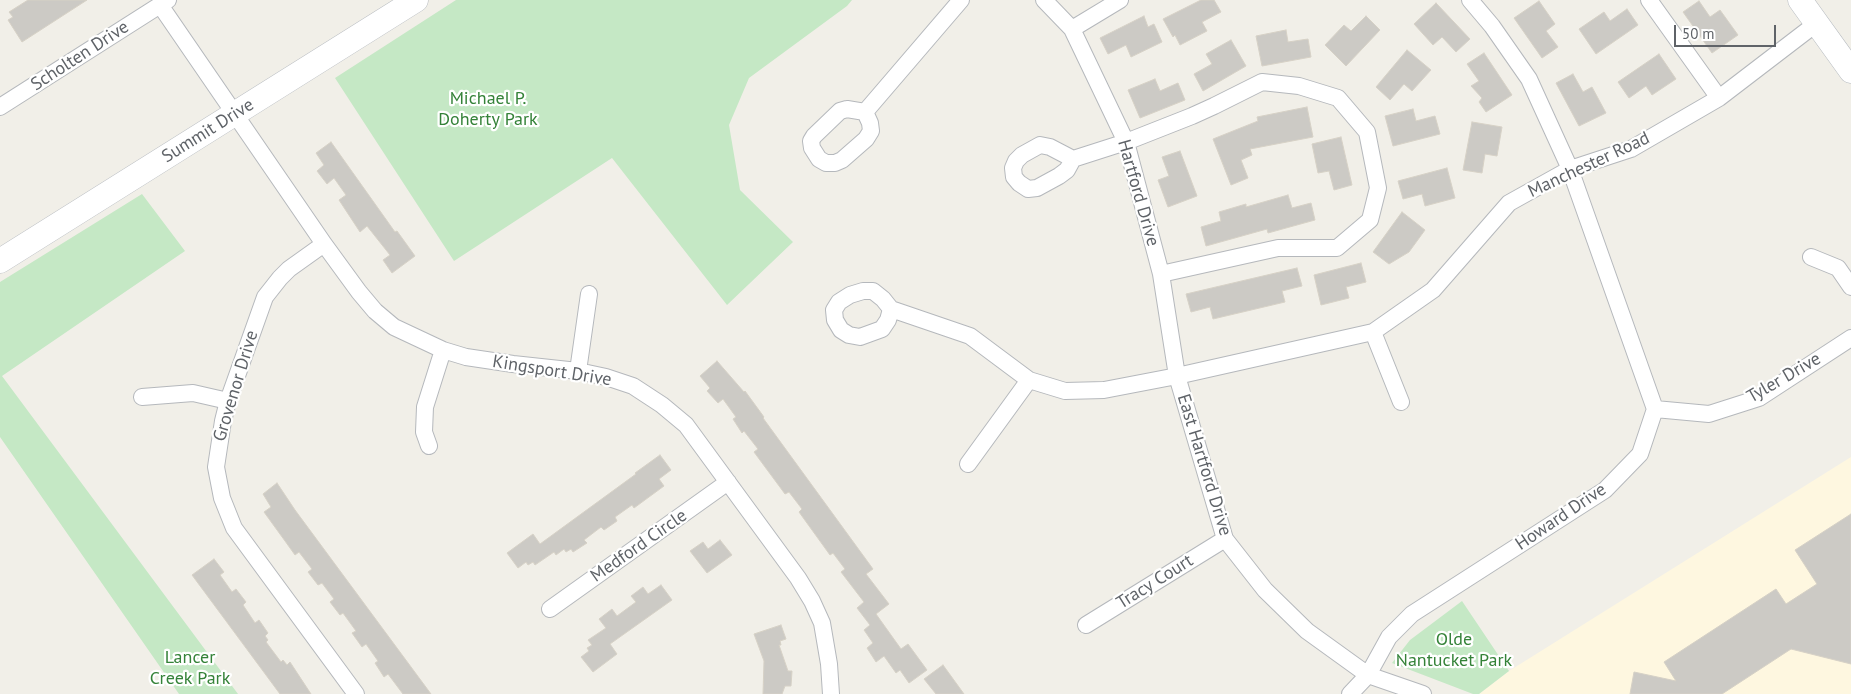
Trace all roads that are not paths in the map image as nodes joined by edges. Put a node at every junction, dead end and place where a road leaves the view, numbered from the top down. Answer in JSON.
{"nodes":[{"id":1,"x":416,"y":0,"type":"edge"},
{"id":2,"x":961,"y":0,"type":"edge"},
{"id":3,"x":1044,"y":0,"type":"edge"},
{"id":4,"x":1120,"y":0,"type":"edge"},
{"id":5,"x":1470,"y":0,"type":"edge"},
{"id":6,"x":1649,"y":0,"type":"edge"},
{"id":7,"x":1800,"y":0,"type":"edge"},
{"id":8,"x":164,"y":2,"type":"edge"},
{"id":9,"x":1816,"y":23,"type":"junction"},
{"id":10,"x":1072,"y":29,"type":"junction"},
{"id":11,"x":1851,"y":70,"type":"edge"},
{"id":12,"x":1719,"y":98,"type":"junction"},
{"id":13,"x":0,"y":107,"type":"edge"},
{"id":14,"x":865,"y":112,"type":"dead end"},
{"id":15,"x":234,"y":114,"type":"junction"},
{"id":16,"x":1126,"y":142,"type":"junction"},
{"id":17,"x":1073,"y":159,"type":"dead end"},
{"id":18,"x":1570,"y":170,"type":"junction"},
{"id":19,"x":324,"y":244,"type":"junction"},
{"id":20,"x":1811,"y":257,"type":"dead end"},
{"id":21,"x":0,"y":261,"type":"edge"},
{"id":22,"x":1161,"y":274,"type":"junction"},
{"id":23,"x":1851,"y":288,"type":"edge"},
{"id":24,"x":590,"y":294,"type":"dead end"},
{"id":25,"x":891,"y":308,"type":"dead end"},
{"id":26,"x":1373,"y":332,"type":"junction"},
{"id":27,"x":1851,"y":338,"type":"edge"},
{"id":28,"x":443,"y":350,"type":"junction"},
{"id":29,"x":578,"y":371,"type":"junction"},
{"id":30,"x":1177,"y":376,"type":"junction"},
{"id":31,"x":1029,"y":380,"type":"junction"},
{"id":32,"x":142,"y":397,"type":"dead end"},
{"id":33,"x":228,"y":401,"type":"junction"},
{"id":34,"x":1400,"y":402,"type":"dead end"},
{"id":35,"x":1655,"y":409,"type":"junction"},
{"id":36,"x":429,"y":446,"type":"dead end"},
{"id":37,"x":968,"y":464,"type":"dead end"},
{"id":38,"x":728,"y":482,"type":"junction"},
{"id":39,"x":1224,"y":539,"type":"junction"},
{"id":40,"x":550,"y":609,"type":"dead end"},
{"id":41,"x":1086,"y":625,"type":"dead end"},
{"id":42,"x":1368,"y":675,"type":"junction"},
{"id":43,"x":835,"y":693,"type":"edge"},
{"id":44,"x":356,"y":694,"type":"edge"},
{"id":45,"x":1350,"y":694,"type":"edge"},
{"id":46,"x":1422,"y":694,"type":"edge"}],
"edges":[{"from":1,"to":15,"type":"street","name":"Summit Drive"},
{"from":2,"to":14,"type":"street"},
{"from":3,"to":10,"type":"street","name":"Hartford Drive"},
{"from":4,"to":10,"type":"street"},
{"from":5,"to":18,"type":"street"},
{"from":6,"to":12,"type":"street"},
{"from":7,"to":9,"type":"street"},
{"from":8,"to":13,"type":"street","name":"Scholten Drive"},
{"from":8,"to":15,"type":"street","name":"Kingsport Drive"},
{"from":9,"to":11,"type":"street"},
{"from":9,"to":12,"type":"street","name":"Manchester Road"},
{"from":10,"to":16,"type":"street","name":"Hartford Drive"},
{"from":12,"to":18,"type":"street","name":"Manchester Road"},
{"from":15,"to":19,"type":"street","name":"Kingsport Drive"},
{"from":15,"to":21,"type":"street","name":"Summit Drive"},
{"from":16,"to":17,"type":"street"},
{"from":16,"to":22,"type":"street","name":"Hartford Drive"},
{"from":16,"to":22,"type":"street"},
{"from":18,"to":26,"type":"street","name":"Manchester Road"},
{"from":18,"to":35,"type":"street"},
{"from":19,"to":28,"type":"street","name":"Kingsport Drive"},
{"from":19,"to":33,"type":"street","name":"Grovenor Drive"},
{"from":20,"to":23,"type":"street"},
{"from":22,"to":30,"type":"street","name":"Hartford Drive"},
{"from":24,"to":29,"type":"street"},
{"from":25,"to":31,"type":"street","name":"Manchester Road"},
{"from":26,"to":30,"type":"street","name":"Manchester Road"},
{"from":26,"to":34,"type":"street"},
{"from":27,"to":35,"type":"street","name":"Tyler Drive"},
{"from":28,"to":29,"type":"street","name":"Kingsport Drive"},
{"from":28,"to":36,"type":"street"},
{"from":29,"to":38,"type":"street","name":"Kingsport Drive"},
{"from":30,"to":31,"type":"street","name":"Manchester Road"},
{"from":30,"to":39,"type":"street","name":"East Hartford Drive"},
{"from":31,"to":37,"type":"street"},
{"from":32,"to":33,"type":"street"},
{"from":33,"to":44,"type":"street","name":"Grovenor Drive"},
{"from":35,"to":42,"type":"street","name":"Howard Drive"},
{"from":38,"to":40,"type":"street","name":"Medford Circle"},
{"from":38,"to":43,"type":"street","name":"Kingsport Drive"},
{"from":39,"to":41,"type":"street","name":"Tracy Court"},
{"from":39,"to":42,"type":"street","name":"East Hartford Drive"},
{"from":42,"to":45,"type":"street","name":"Howard Drive"},
{"from":42,"to":46,"type":"street","name":"East Hartford Drive"}]}
